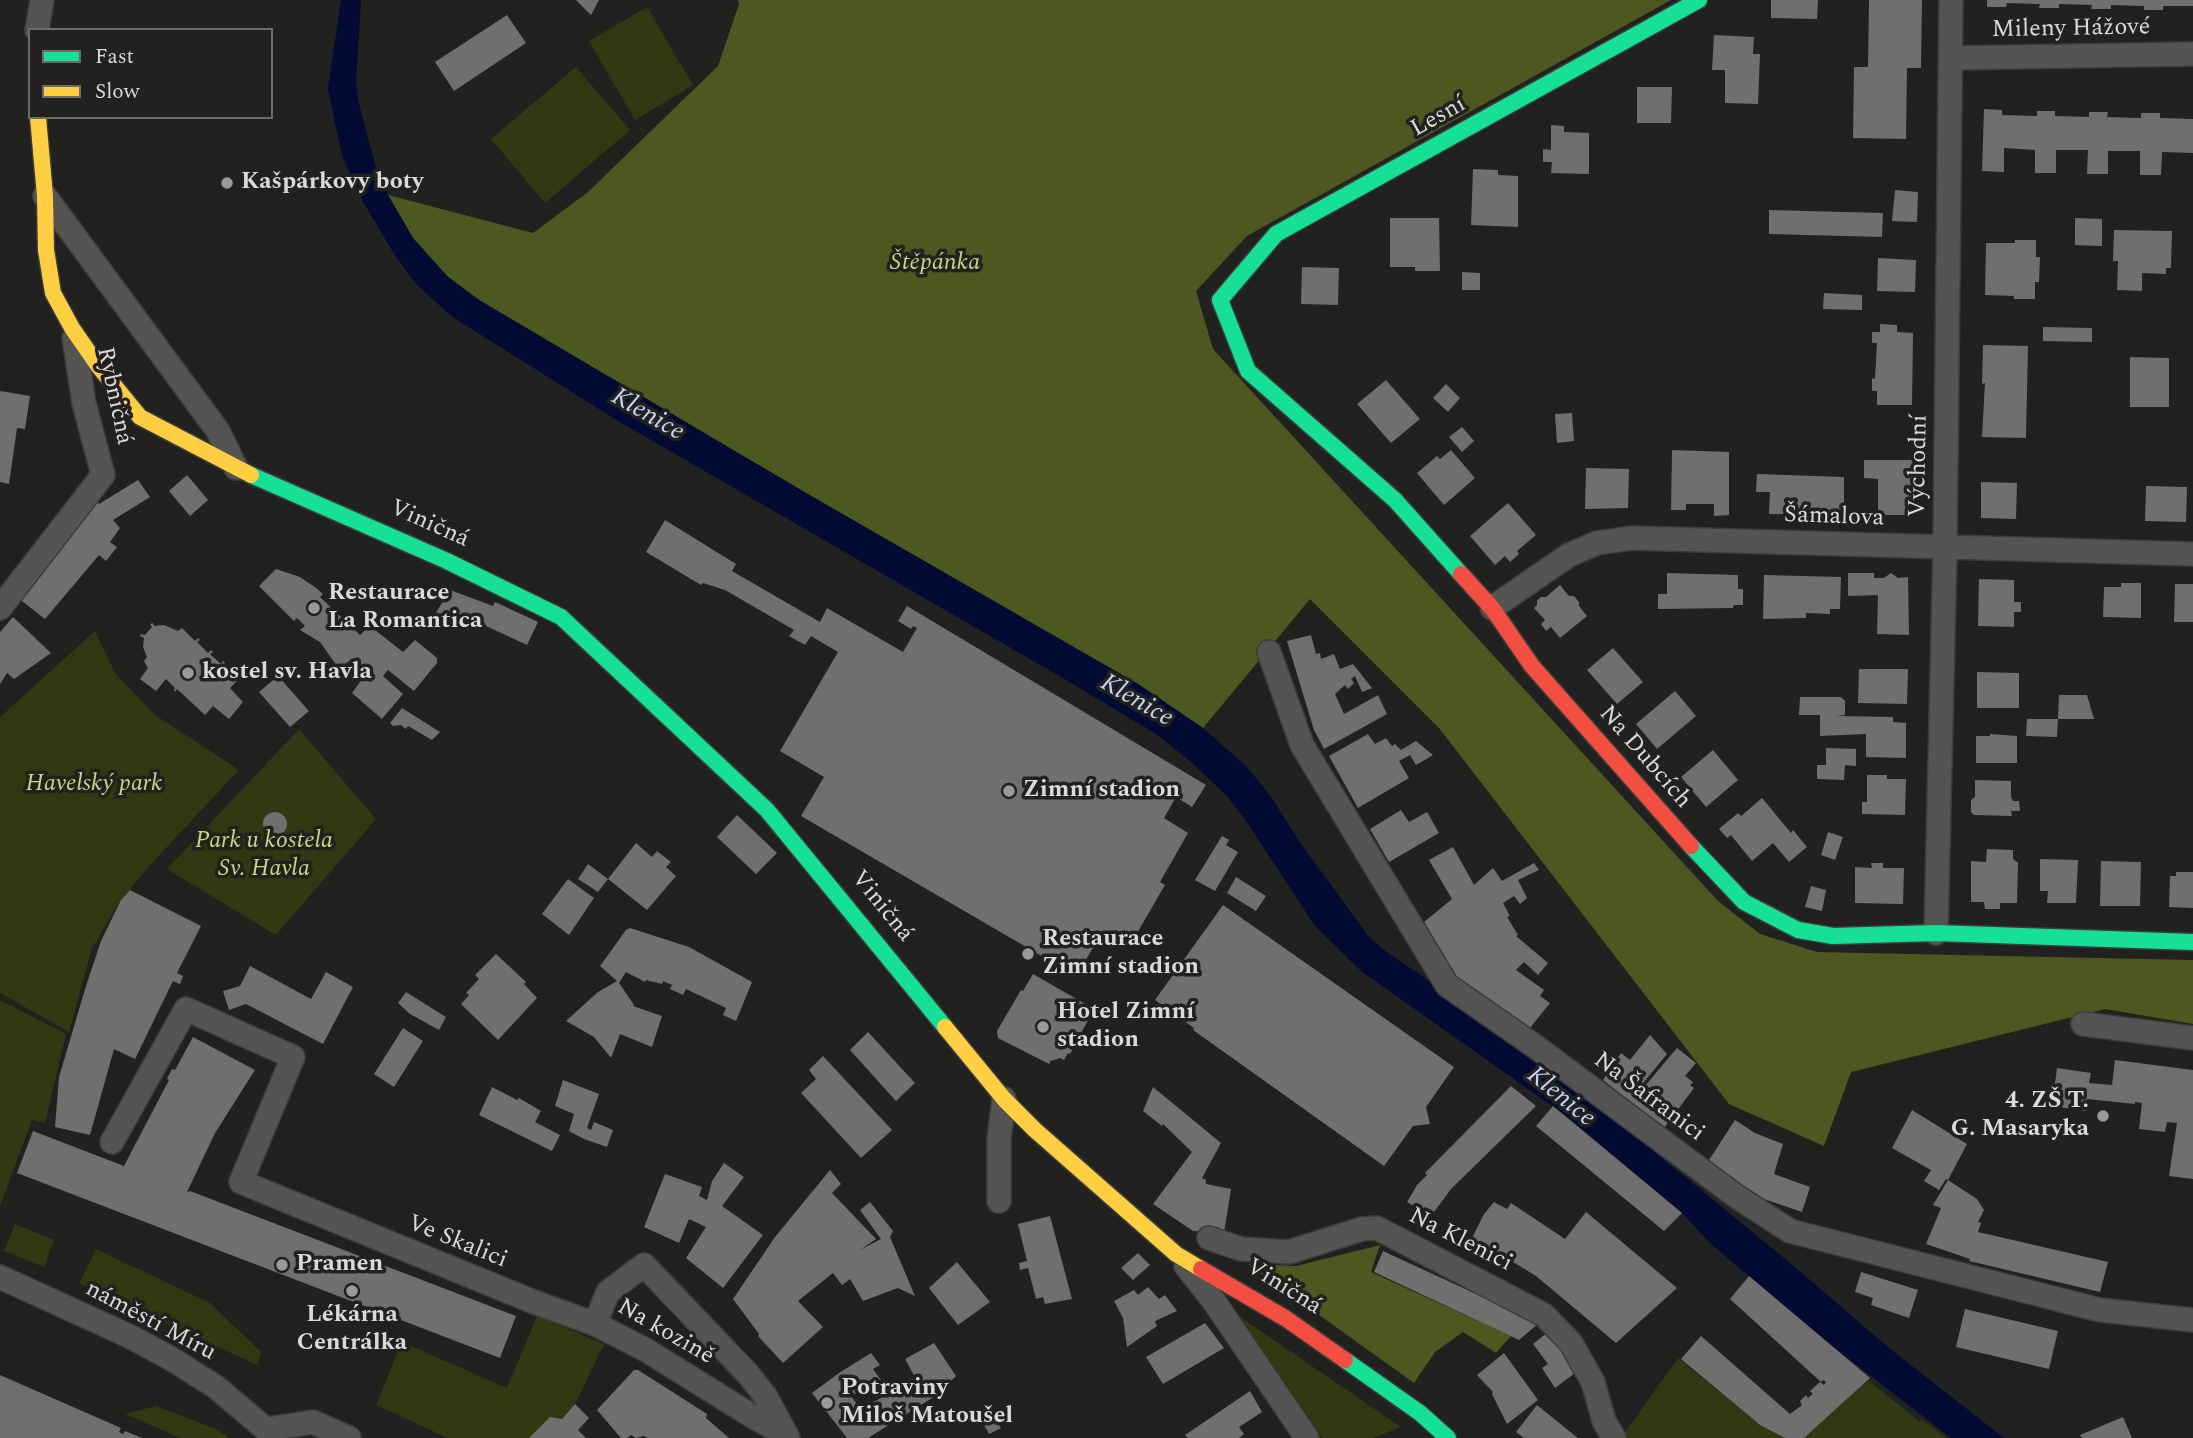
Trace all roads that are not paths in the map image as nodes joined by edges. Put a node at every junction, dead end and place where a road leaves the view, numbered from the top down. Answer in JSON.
{"nodes":[{"id":1,"x":42,"y":0,"type":"edge"},
{"id":2,"x":1699,"y":0,"type":"edge"},
{"id":3,"x":1951,"y":0,"type":"edge"},
{"id":4,"x":37,"y":28,"type":"edge"},
{"id":5,"x":2193,"y":54,"type":"edge"},
{"id":6,"x":1951,"y":58,"type":"junction"},
{"id":7,"x":38,"y":119,"type":"edge"},
{"id":8,"x":45,"y":196,"type":"junction"},
{"id":9,"x":1220,"y":300,"type":"joint"},
{"id":10,"x":72,"y":328,"type":"junction"},
{"id":11,"x":236,"y":468,"type":"junction"},
{"id":12,"x":1945,"y":547,"type":"junction"},
{"id":13,"x":2193,"y":554,"type":"edge"},
{"id":14,"x":0,"y":608,"type":"edge"},
{"id":15,"x":1492,"y":608,"type":"junction"},
{"id":16,"x":1269,"y":652,"type":"dead end"},
{"id":17,"x":1936,"y":933,"type":"junction"},
{"id":18,"x":2193,"y":942,"type":"edge"},
{"id":19,"x":2083,"y":1024,"type":"dead end"},
{"id":20,"x":2193,"y":1038,"type":"edge"},
{"id":21,"x":1004,"y":1099,"type":"junction"},
{"id":22,"x":112,"y":1142,"type":"dead end"},
{"id":23,"x":999,"y":1201,"type":"dead end"},
{"id":24,"x":1209,"y":1238,"type":"dead end"},
{"id":25,"x":1176,"y":1254,"type":"junction"},
{"id":26,"x":0,"y":1277,"type":"edge"},
{"id":27,"x":2193,"y":1320,"type":"edge"},
{"id":28,"x":595,"y":1324,"type":"junction"},
{"id":29,"x":271,"y":1433,"type":"edge"},
{"id":30,"x":786,"y":1436,"type":"edge"},
{"id":31,"x":349,"y":1438,"type":"edge"},
{"id":32,"x":1307,"y":1438,"type":"edge"},
{"id":33,"x":1448,"y":1438,"type":"edge"},
{"id":34,"x":1614,"y":1438,"type":"edge"}],
"edges":[{"from":1,"to":4,"type":"street"},
{"from":2,"to":9,"type":"street","name":"Lesní"},
{"from":3,"to":6,"type":"street","name":"Východní"},
{"from":5,"to":6,"type":"street","name":"Mileny Hážové"},
{"from":6,"to":12,"type":"street","name":"Východní"},
{"from":7,"to":8,"type":"street","name":"Viničná"},
{"from":8,"to":10,"type":"street","name":"Viničná"},
{"from":8,"to":11,"type":"street"},
{"from":9,"to":15,"type":"street","name":"Na Dubcích"},
{"from":10,"to":11,"type":"street","name":"Viničná"},
{"from":10,"to":14,"type":"street","name":"Rybničná"},
{"from":11,"to":21,"type":"street","name":"Viničná"},
{"from":12,"to":13,"type":"street","name":"Šámalova"},
{"from":12,"to":15,"type":"street","name":"Šámalova"},
{"from":12,"to":17,"type":"street","name":"Východní"},
{"from":15,"to":17,"type":"street","name":"Na Dubcích"},
{"from":16,"to":27,"type":"street","name":"Na Šafranici"},
{"from":17,"to":18,"type":"street","name":"Na Dubcích"},
{"from":19,"to":20,"type":"street"},
{"from":21,"to":23,"type":"street"},
{"from":21,"to":25,"type":"street","name":"Viničná"},
{"from":22,"to":28,"type":"street","name":"Ve Skalici"},
{"from":24,"to":34,"type":"street","name":"Na Klenici"},
{"from":25,"to":32,"type":"street"},
{"from":25,"to":33,"type":"street","name":"Viničná"},
{"from":26,"to":29,"type":"street","name":"náměstí Míru"},
{"from":28,"to":30,"type":"street","name":"Na kozině"},
{"from":28,"to":30,"type":"street","name":"Na kozině"},
{"from":29,"to":31,"type":"street","name":"náměstí Míru"}]}
